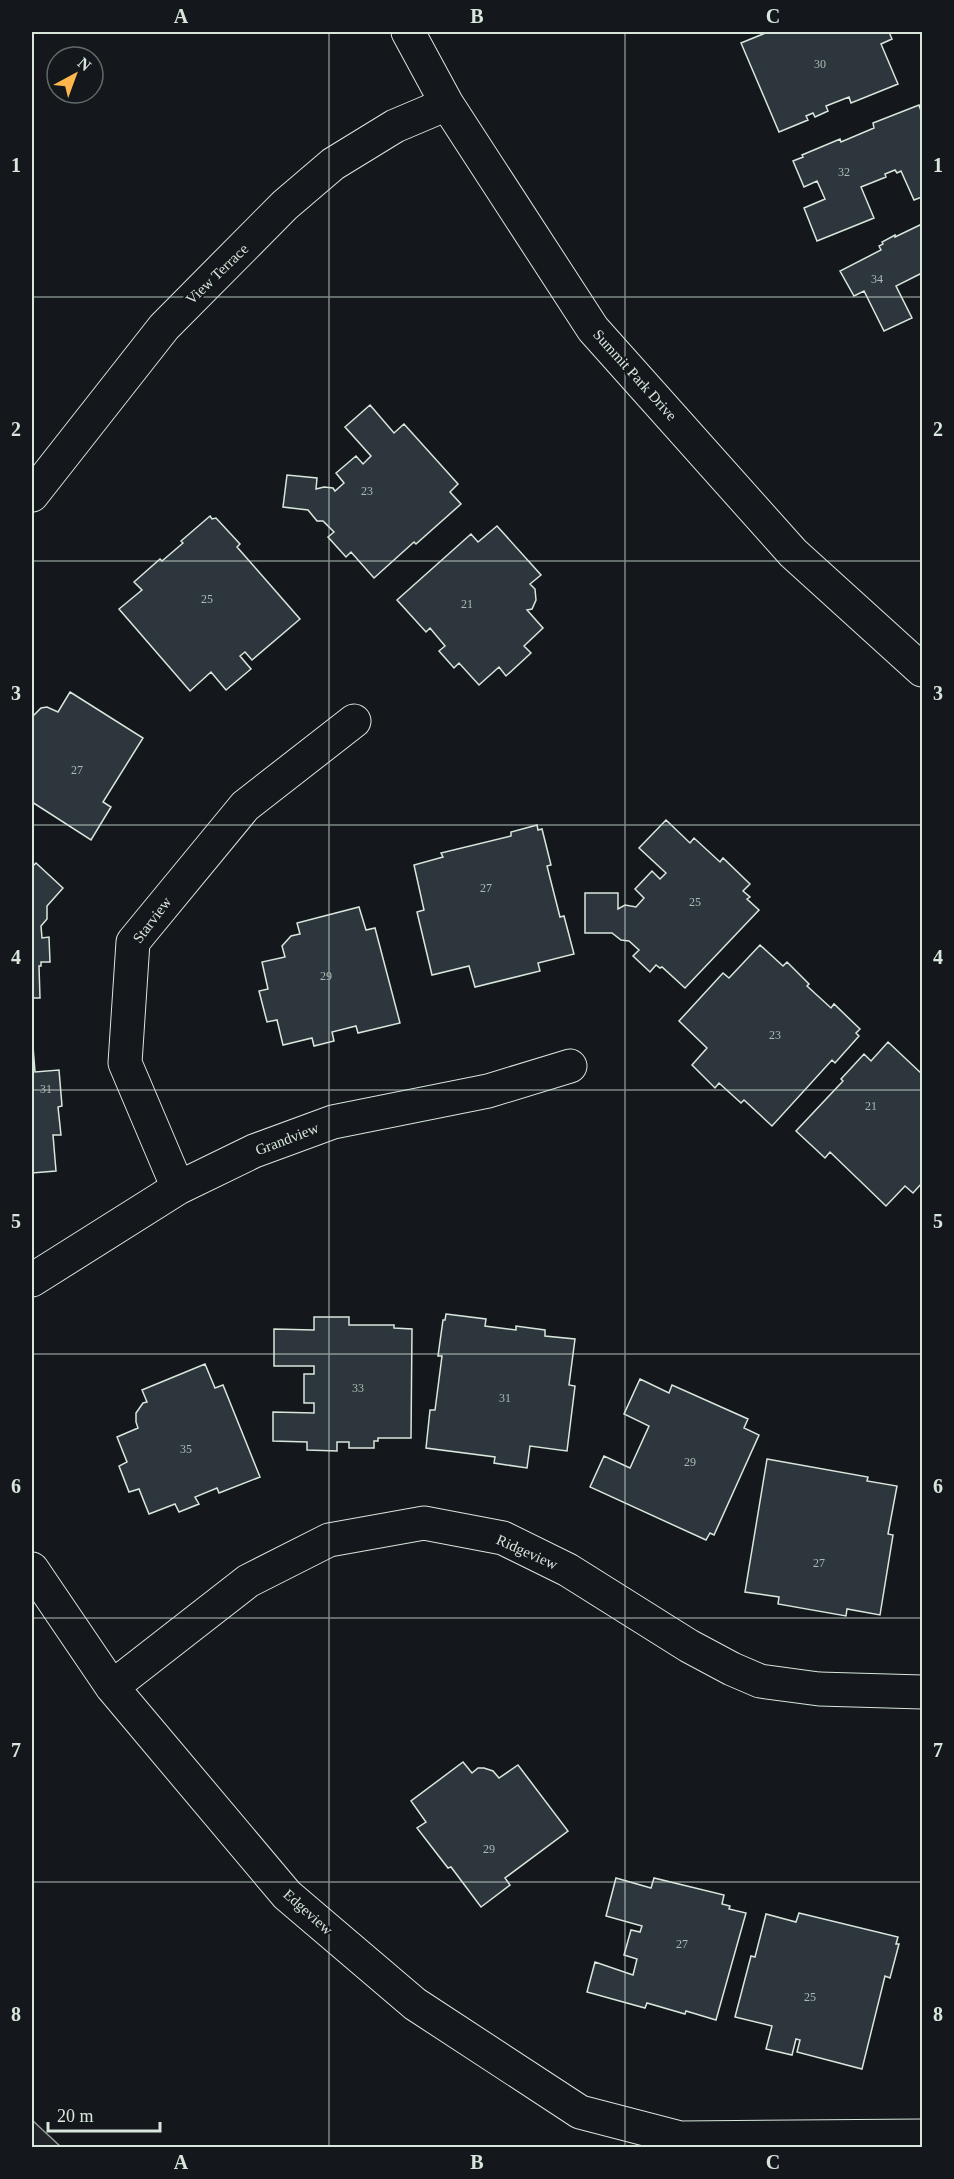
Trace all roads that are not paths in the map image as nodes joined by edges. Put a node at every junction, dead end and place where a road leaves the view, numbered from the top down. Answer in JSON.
{"nodes":[{"id":1,"x":408,"y":32,"type":"edge"},
{"id":2,"x":447,"y":104,"type":"junction"},
{"id":3,"x":35,"y":483,"type":"edge"},
{"id":4,"x":922,"y":670,"type":"edge"},
{"id":5,"x":354,"y":721,"type":"dead end"},
{"id":6,"x":570,"y":1066,"type":"dead end"},
{"id":7,"x":178,"y":1188,"type":"junction"},
{"id":8,"x":32,"y":1280,"type":"edge"},
{"id":9,"x":32,"y":1569,"type":"edge"},
{"id":10,"x":112,"y":1687,"type":"junction"},
{"id":11,"x":922,"y":1692,"type":"edge"},
{"id":12,"x":922,"y":2136,"type":"edge"}],
"edges":[{"from":1,"to":2,"type":"street","name":"Summit Park Drive"},
{"from":2,"to":3,"type":"street","name":"View Terrace"},
{"from":2,"to":4,"type":"street","name":"Summit Park Drive"},
{"from":5,"to":7,"type":"street","name":"Starview"},
{"from":6,"to":7,"type":"street","name":"Grandview"},
{"from":7,"to":8,"type":"street","name":"Grandview"},
{"from":9,"to":10,"type":"street","name":"Edgeview"},
{"from":10,"to":11,"type":"street","name":"Ridgeview"},
{"from":10,"to":12,"type":"street","name":"Edgeview"}]}
